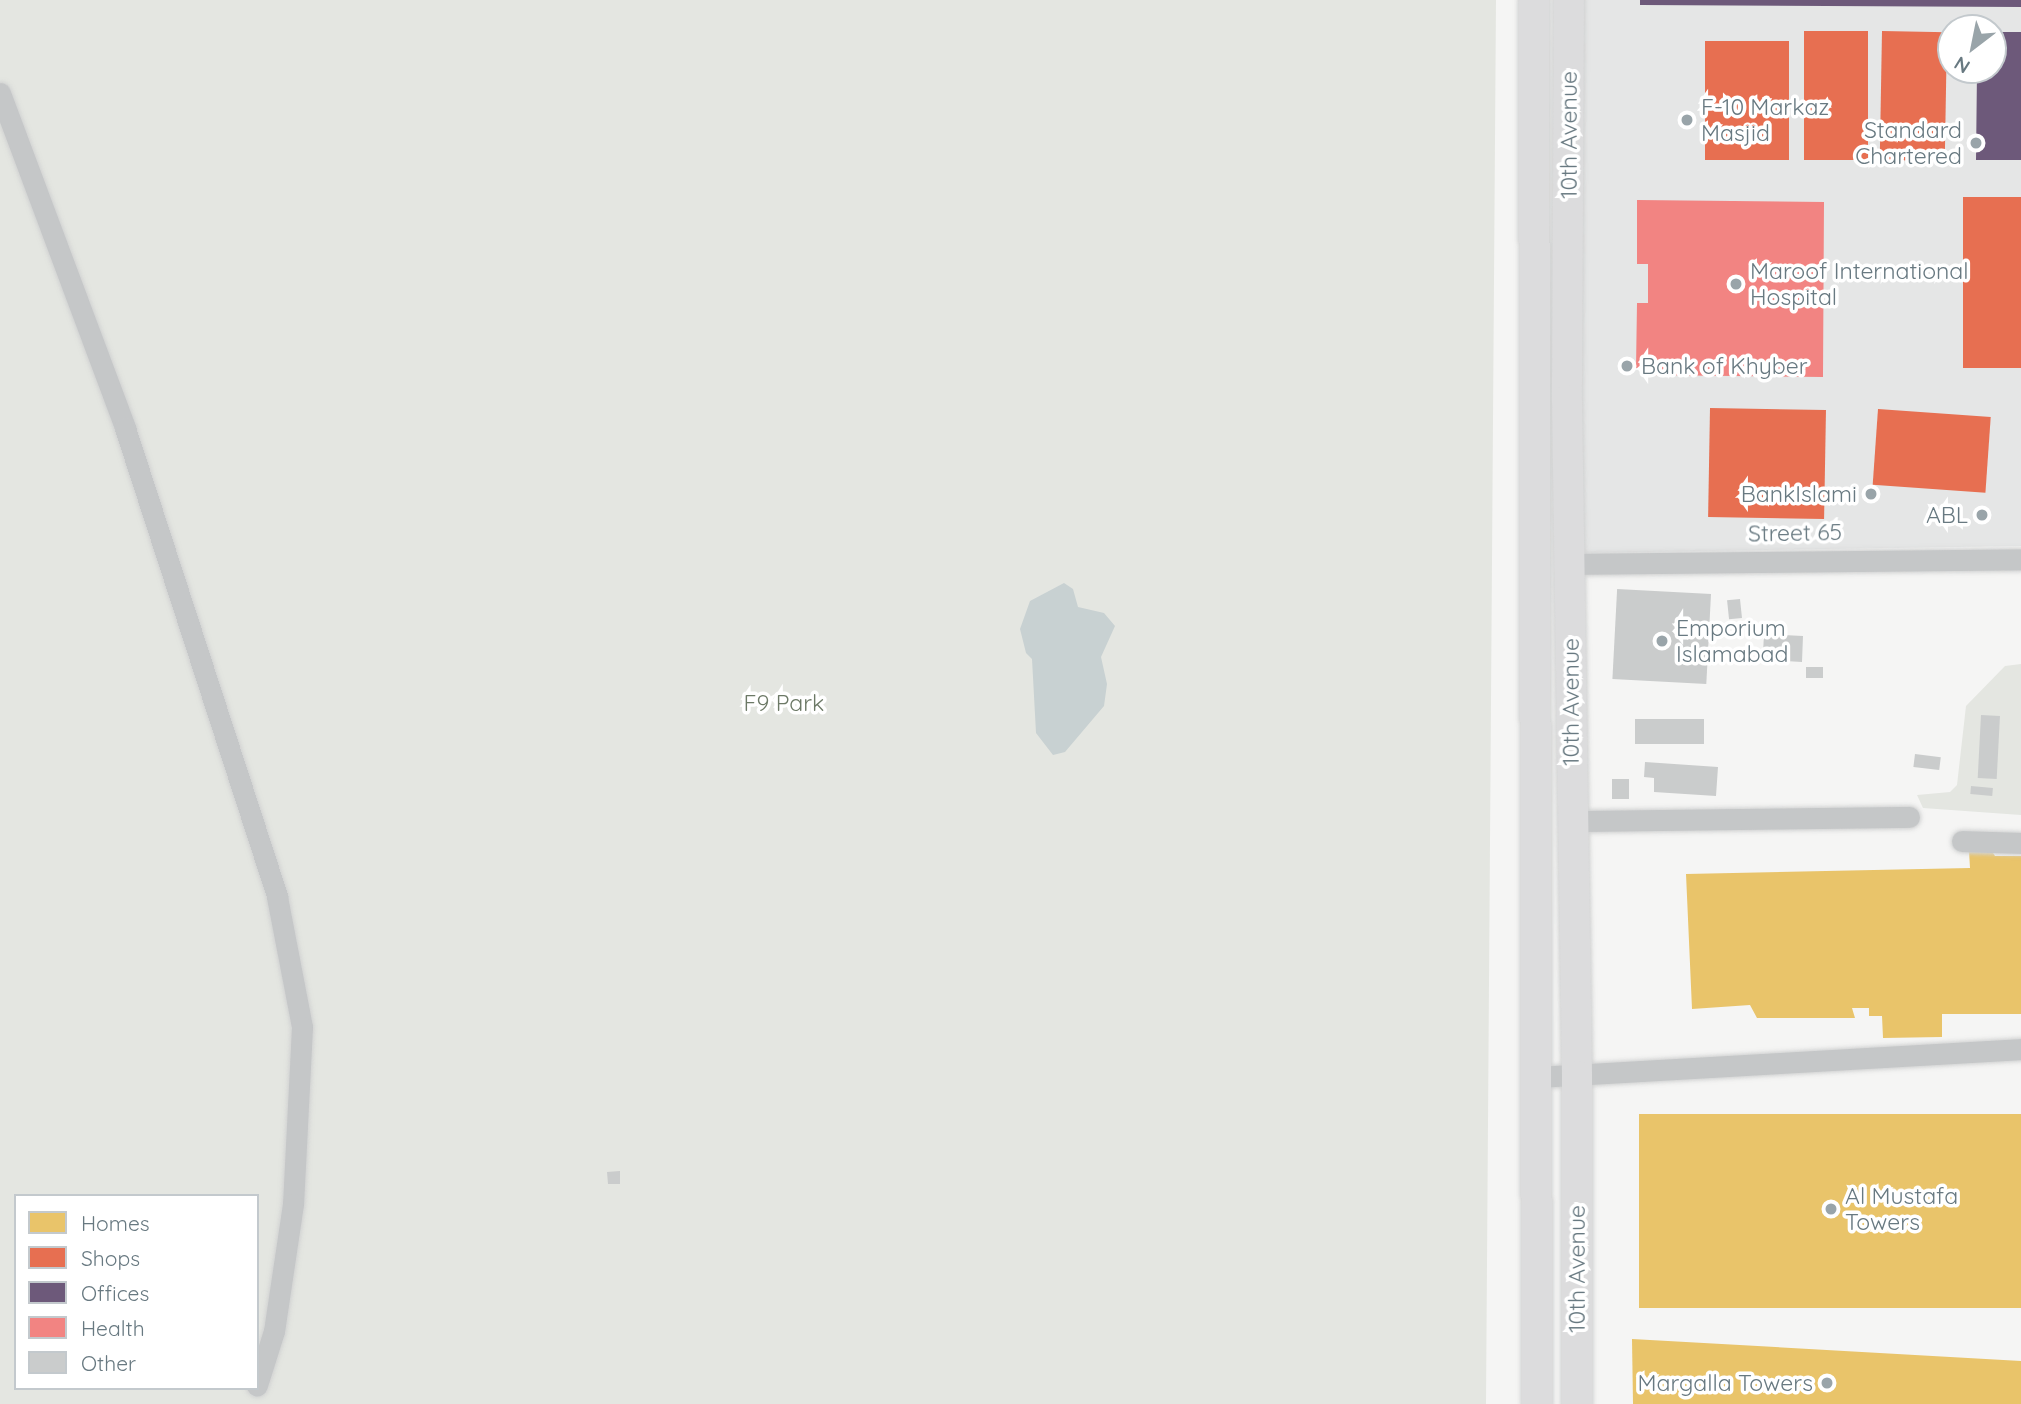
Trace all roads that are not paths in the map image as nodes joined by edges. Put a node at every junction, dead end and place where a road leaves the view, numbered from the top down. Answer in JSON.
{"nodes":[{"id":1,"x":1534,"y":0,"type":"edge"},
{"id":2,"x":1569,"y":0,"type":"edge"},
{"id":3,"x":0,"y":93,"type":"edge"},
{"id":4,"x":1569,"y":307,"type":"junction"},
{"id":5,"x":1535,"y":308,"type":"junction"},
{"id":6,"x":2021,"y":559,"type":"edge"},
{"id":7,"x":1571,"y":564,"type":"junction"},
{"id":8,"x":1909,"y":817,"type":"dead end"},
{"id":9,"x":1572,"y":821,"type":"junction"},
{"id":10,"x":1962,"y":841,"type":"dead end"},
{"id":11,"x":2021,"y":843,"type":"edge"},
{"id":12,"x":2021,"y":1049,"type":"edge"},
{"id":13,"x":1577,"y":1076,"type":"junction"},
{"id":14,"x":1539,"y":1077,"type":"junction"},
{"id":15,"x":259,"y":1380,"type":"edge"},
{"id":16,"x":1537,"y":1404,"type":"edge"},
{"id":17,"x":1577,"y":1404,"type":"edge"}],
"edges":[{"from":1,"to":5,"type":"main road","name":"10th Avenue"},
{"from":2,"to":4,"type":"main road","name":"10th Avenue"},
{"from":3,"to":15,"type":"street"},
{"from":4,"to":5,"type":"main road"},
{"from":4,"to":7,"type":"main road","name":"10th Avenue"},
{"from":5,"to":14,"type":"main road","name":"10th Avenue"},
{"from":6,"to":7,"type":"street","name":"Street 65"},
{"from":7,"to":9,"type":"main road","name":"10th Avenue"},
{"from":8,"to":9,"type":"street"},
{"from":9,"to":13,"type":"main road","name":"10th Avenue"},
{"from":10,"to":11,"type":"street"},
{"from":12,"to":13,"type":"street"},
{"from":13,"to":14,"type":"street"},
{"from":13,"to":17,"type":"main road","name":"10th Avenue"},
{"from":14,"to":16,"type":"main road","name":"10th Avenue"}]}
